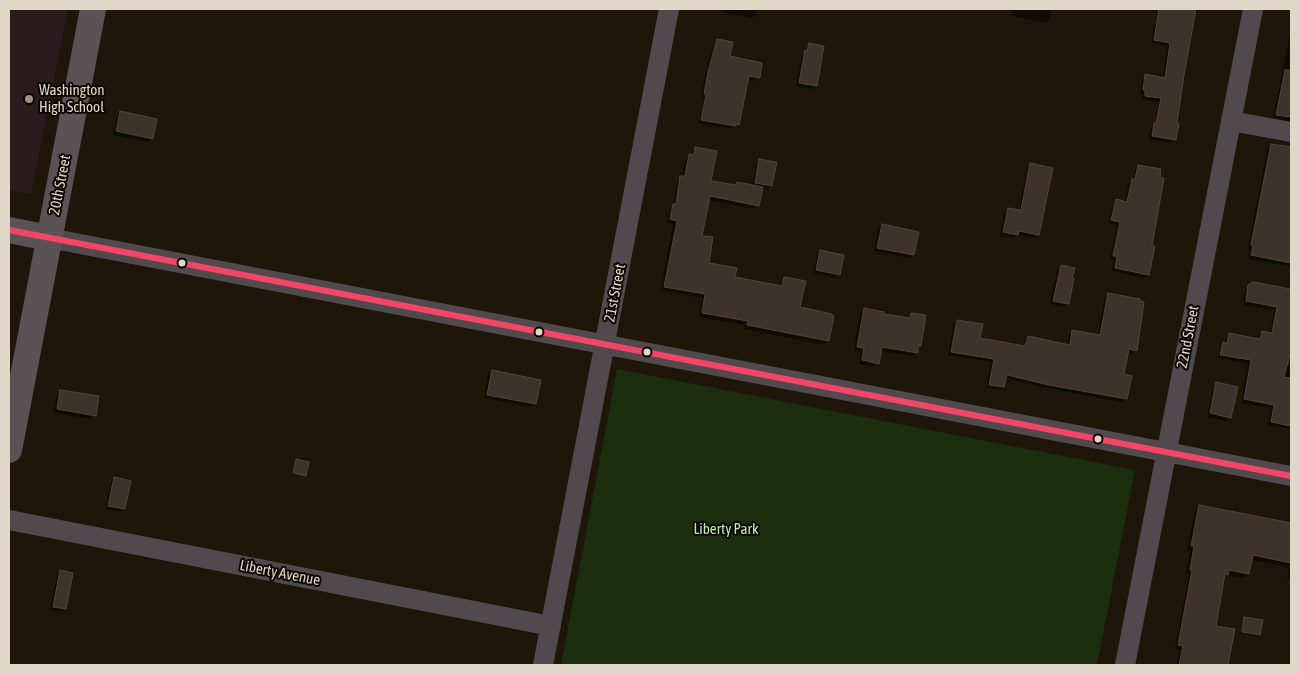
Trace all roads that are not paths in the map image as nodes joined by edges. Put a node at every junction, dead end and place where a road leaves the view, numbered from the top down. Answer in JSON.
{"nodes":[{"id":1,"x":93,"y":9,"type":"edge"},
{"id":2,"x":670,"y":9,"type":"edge"},
{"id":3,"x":1253,"y":9,"type":"edge"},
{"id":4,"x":1231,"y":121,"type":"junction"},
{"id":5,"x":1291,"y":132,"type":"edge"},
{"id":6,"x":9,"y":230,"type":"edge"},
{"id":7,"x":49,"y":238,"type":"junction"},
{"id":8,"x":605,"y":345,"type":"junction"},
{"id":9,"x":9,"y":450,"type":"edge"},
{"id":10,"x":1166,"y":452,"type":"junction"},
{"id":11,"x":1291,"y":476,"type":"edge"},
{"id":12,"x":9,"y":520,"type":"edge"},
{"id":13,"x":551,"y":626,"type":"junction"},
{"id":14,"x":543,"y":665,"type":"edge"},
{"id":15,"x":1125,"y":665,"type":"edge"}],
"edges":[{"from":1,"to":7,"type":"main road","name":"20th Street"},
{"from":2,"to":8,"type":"street","name":"21st Street"},
{"from":3,"to":4,"type":"street","name":"22nd Street"},
{"from":4,"to":5,"type":"street"},
{"from":4,"to":10,"type":"street","name":"22nd Street"},
{"from":6,"to":7,"type":"main road"},
{"from":7,"to":8,"type":"street"},
{"from":7,"to":9,"type":"main road","name":"20th Street"},
{"from":8,"to":10,"type":"street"},
{"from":8,"to":13,"type":"street","name":"21st Street"},
{"from":10,"to":11,"type":"street"},
{"from":10,"to":15,"type":"street","name":"22nd Street"},
{"from":12,"to":13,"type":"street","name":"Liberty Avenue"},
{"from":13,"to":14,"type":"street","name":"21st Street"}]}
